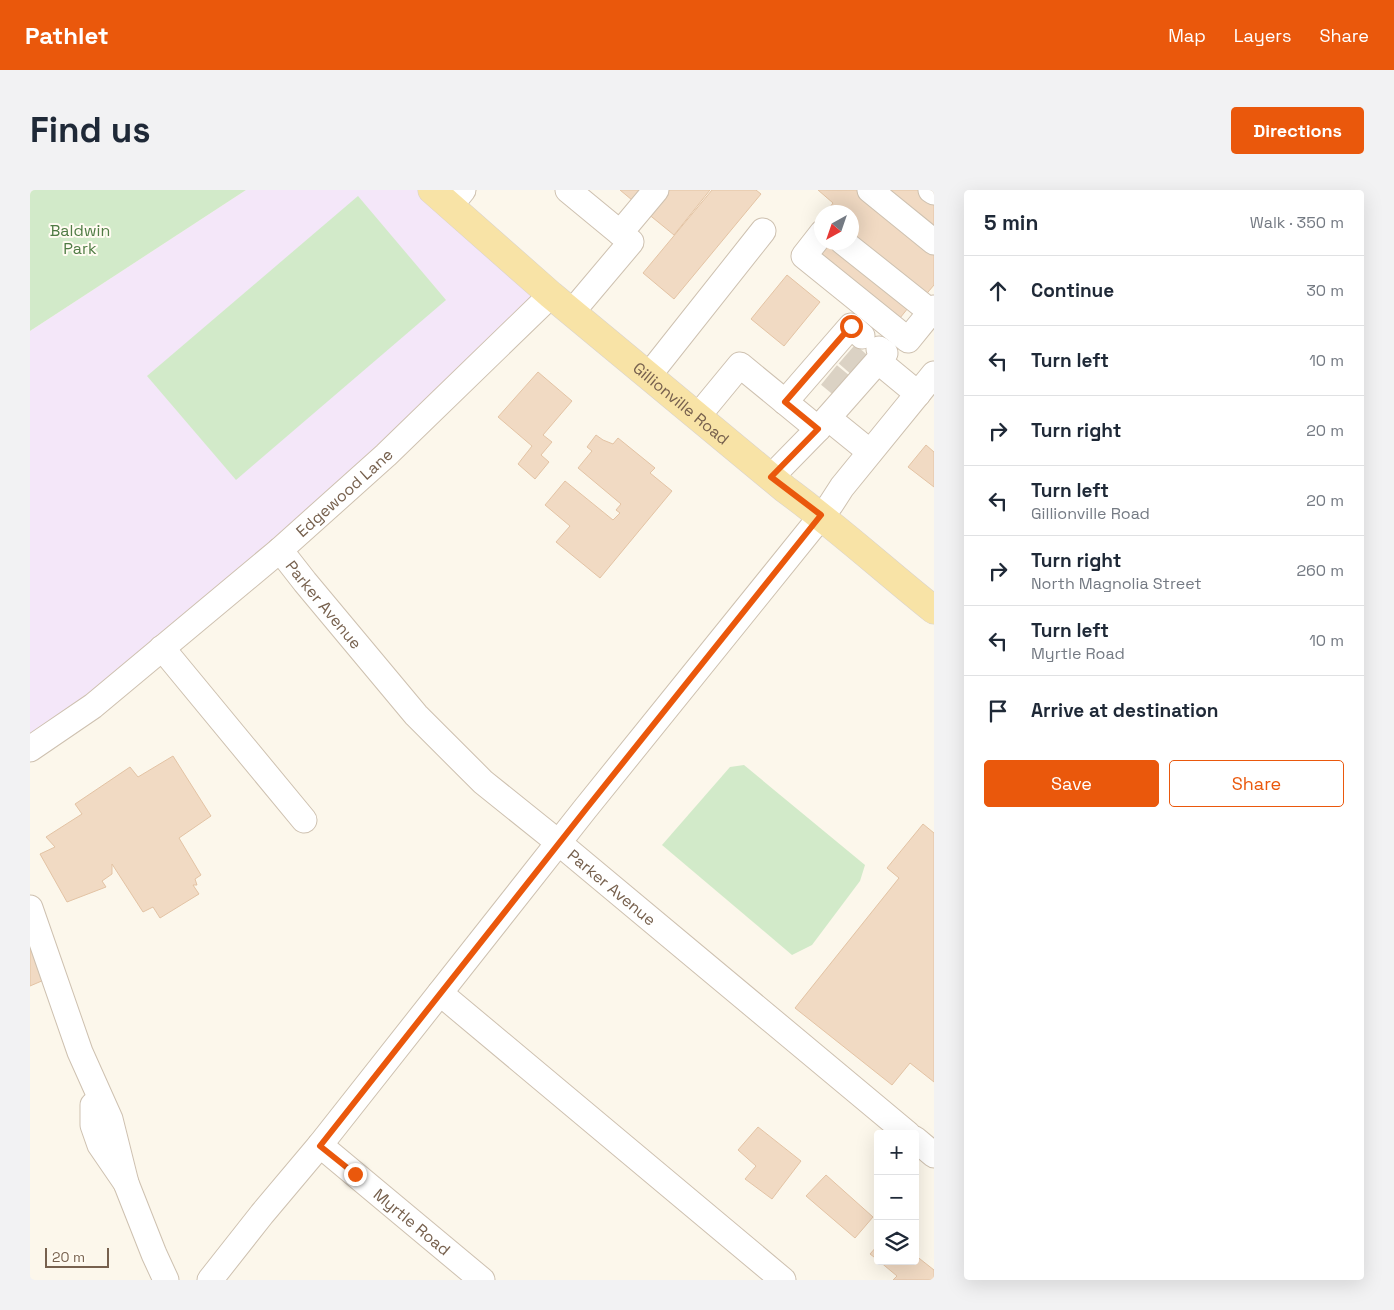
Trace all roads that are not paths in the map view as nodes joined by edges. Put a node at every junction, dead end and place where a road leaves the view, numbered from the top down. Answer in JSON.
{"nodes":[{"id":1,"x":568,"y":190,"type":"edge"},
{"id":2,"x":656,"y":190,"type":"edge"},
{"id":3,"x":870,"y":190,"type":"edge"},
{"id":4,"x":448,"y":195,"type":"edge"},
{"id":5,"x":763,"y":231,"type":"dead end"},
{"id":6,"x":620,"y":233,"type":"junction"},
{"id":7,"x":934,"y":242,"type":"edge"},
{"id":8,"x":814,"y":243,"type":"edge"},
{"id":9,"x":854,"y":250,"type":"edge"},
{"id":10,"x":552,"y":295,"type":"junction"},
{"id":11,"x":933,"y":310,"type":"edge"},
{"id":12,"x":572,"y":312,"type":"junction"},
{"id":13,"x":862,"y":355,"type":"junction"},
{"id":14,"x":934,"y":374,"type":"edge"},
{"id":15,"x":649,"y":375,"type":"junction"},
{"id":16,"x":836,"y":381,"type":"junction"},
{"id":17,"x":918,"y":394,"type":"junction"},
{"id":18,"x":785,"y":402,"type":"junction"},
{"id":19,"x":698,"y":416,"type":"junction"},
{"id":20,"x":823,"y":424,"type":"junction"},
{"id":21,"x":870,"y":452,"type":"junction"},
{"id":22,"x":771,"y":477,"type":"junction"},
{"id":23,"x":821,"y":515,"type":"junction"},
{"id":24,"x":280,"y":550,"type":"junction"},
{"id":25,"x":934,"y":610,"type":"edge"},
{"id":26,"x":162,"y":648,"type":"junction"},
{"id":27,"x":30,"y":749,"type":"edge"},
{"id":28,"x":304,"y":820,"type":"dead end"},
{"id":29,"x":559,"y":843,"type":"junction"},
{"id":30,"x":30,"y":908,"type":"edge"},
{"id":31,"x":440,"y":993,"type":"junction"},
{"id":32,"x":923,"y":1141,"type":"edge"},
{"id":33,"x":320,"y":1146,"type":"junction"},
{"id":34,"x":166,"y":1280,"type":"edge"},
{"id":35,"x":210,"y":1280,"type":"edge"},
{"id":36,"x":482,"y":1280,"type":"edge"},
{"id":37,"x":783,"y":1280,"type":"edge"}],
"edges":[{"from":1,"to":6,"type":"street"},
{"from":2,"to":6,"type":"street"},
{"from":3,"to":7,"type":"street"},
{"from":4,"to":10,"type":"main road","name":"Gillionville Road"},
{"from":5,"to":15,"type":"street"},
{"from":6,"to":12,"type":"street"},
{"from":8,"to":11,"type":"street"},
{"from":9,"to":11,"type":"street"},
{"from":10,"to":12,"type":"main road","name":"Gillionville Road"},
{"from":10,"to":24,"type":"street","name":"Edgewood Lane"},
{"from":12,"to":15,"type":"main road","name":"Gillionville Road"},
{"from":13,"to":16,"type":"street"},
{"from":13,"to":16,"type":"street"},
{"from":13,"to":17,"type":"street"},
{"from":14,"to":17,"type":"street"},
{"from":15,"to":19,"type":"main road","name":"Gillionville Road"},
{"from":16,"to":18,"type":"street"},
{"from":16,"to":20,"type":"street"},
{"from":17,"to":21,"type":"street"},
{"from":18,"to":19,"type":"street"},
{"from":18,"to":20,"type":"street"},
{"from":19,"to":22,"type":"main road","name":"Gillionville Road"},
{"from":20,"to":21,"type":"street"},
{"from":20,"to":22,"type":"street"},
{"from":21,"to":23,"type":"street"},
{"from":22,"to":23,"type":"main road","name":"Gillionville Road"},
{"from":23,"to":25,"type":"main road","name":"Gillionville Road"},
{"from":23,"to":29,"type":"street"},
{"from":24,"to":26,"type":"street","name":"Edgewood Lane"},
{"from":24,"to":29,"type":"street","name":"Parker Avenue"},
{"from":26,"to":27,"type":"street","name":"Edgewood Lane"},
{"from":26,"to":28,"type":"street"},
{"from":29,"to":31,"type":"street"},
{"from":29,"to":32,"type":"street","name":"Parker Avenue"},
{"from":30,"to":34,"type":"street"},
{"from":31,"to":33,"type":"street"},
{"from":31,"to":37,"type":"street"},
{"from":33,"to":35,"type":"street"},
{"from":33,"to":36,"type":"street","name":"Myrtle Road"}]}
